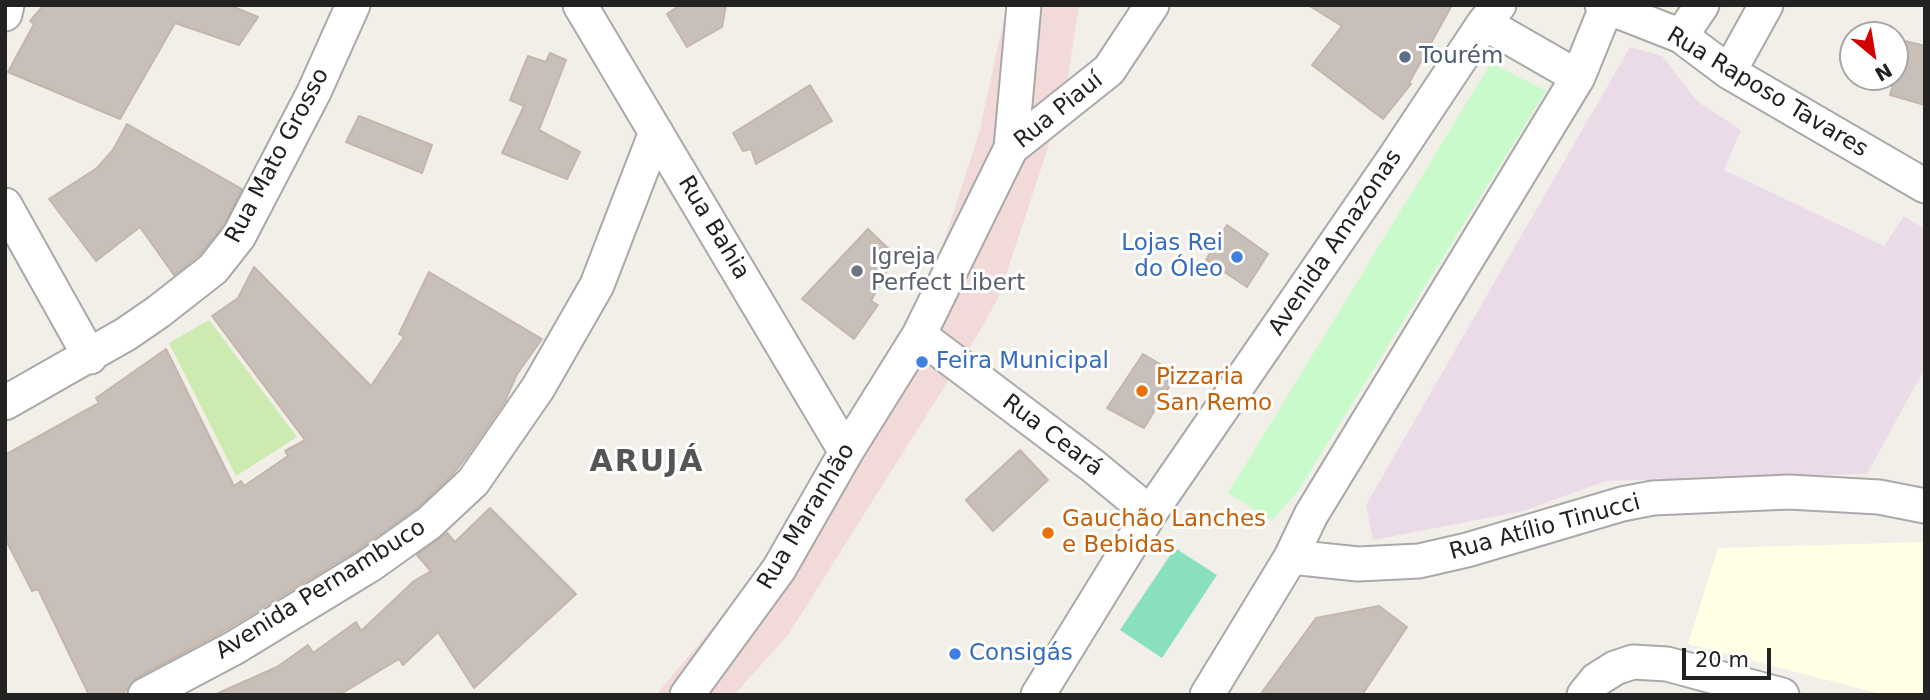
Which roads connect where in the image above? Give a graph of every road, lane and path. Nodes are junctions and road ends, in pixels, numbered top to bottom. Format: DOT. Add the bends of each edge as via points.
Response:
graph roads {
  1 [pos="7,5"];
  2 [pos="353,5"];
  3 [pos="580,5"];
  4 [pos="1024,5"];
  5 [pos="1152,5"];
  6 [pos="1702,5"];
  7 [pos="1766,5"];
  8 [pos="1604,6"];
  9 [pos="5,14"];
  10 [pos="1492,14"];
  11 [pos="1681,36"];
  12 [pos="1729,72"];
  13 [pos="1578,77"];
  14 [pos="656,132"];
  15 [pos="1011,148"];
  16 [pos="1925,186"];
  17 [pos="5,205"];
  18 [pos="919,335"];
  19 [pos="90,357"];
  20 [pos="5,403"];
  21 [pos="846,452"];
  22 [pos="1925,506"];
  23 [pos="1150,513"];
  24 [pos="1291,557"];
  25 [pos="145,695"];
  26 [pos="687,695"];
  27 [pos="1038,695"];
  28 [pos="1207,695"];
  29 [pos="1584,695"];
  30 [pos="1782,695"];
  1 -- 9 [label="street"];
  2 -- 19 [label="street, Rua Mato Grosso" via="314,92 239,236 213,269"];
  3 -- 14 [label="street, Rua Bahia"];
  4 -- 15 [label="street"];
  5 -- 15 [label="street, Rua Piauí" via="1109,70"];
  6 -- 11 [label="street"];
  7 -- 12 [label="street"];
  8 -- 11 [label="street, Rua Raposo Tavares"];
  8 -- 13 [label="street"];
  10 -- 13 [label="street"];
  10 -- 23 [label="street, Avenida Amazonas"];
  11 -- 12 [label="street, Rua Raposo Tavares"];
  12 -- 16 [label="street, Rua Raposo Tavares"];
  13 -- 24 [label="street" via="1311,515"];
  14 -- 21 [label="street, Rua Bahia"];
  14 -- 25 [label="street, Avenida Pernambuco" via="597,285 538,388 473,482 429,523 370,565 234,648"];
  15 -- 18 [label="street, Rua Piauí"];
  17 -- 19 [label="street"];
  18 -- 21 [label="street, Rua Maranhão"];
  18 -- 23 [label="street, Rua Ceará"];
  19 -- 20 [label="street, Rua Mato Grosso"];
  21 -- 26 [label="street, Rua Maranhão" via="779,569"];
  22 -- 24 [label="street, Rua Atílio Tinucci" via="1880,497 1789,492 1653,498 1419,561 1358,564"];
  23 -- 27 [label="street, Avenida Amazonas"];
  24 -- 28 [label="street"];
  29 -- 30 [label="street" via="1596,680 1633,662 1667,664"];
}
